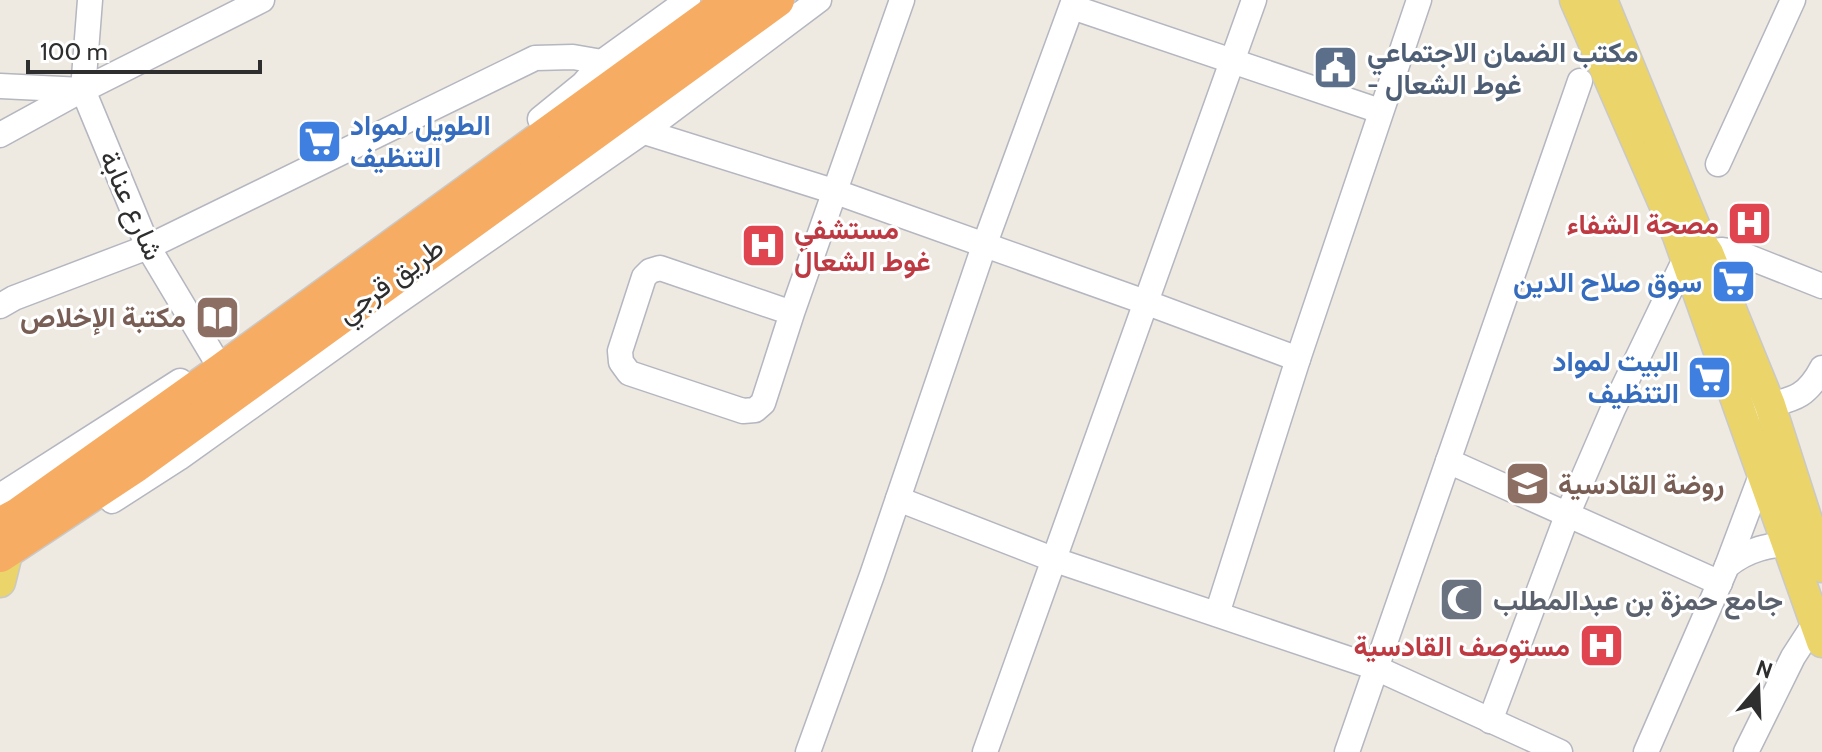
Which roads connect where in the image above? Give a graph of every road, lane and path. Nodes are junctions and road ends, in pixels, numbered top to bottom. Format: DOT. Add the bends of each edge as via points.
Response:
graph roads {
  1 [pos="90,0"];
  2 [pos="262,0"];
  3 [pos="688,0"];
  4 [pos="732,0"];
  5 [pos="777,0"];
  6 [pos="819,0"];
  7 [pos="902,0"];
  8 [pos="1254,0"];
  9 [pos="1419,0"];
  10 [pos="1575,0"];
  11 [pos="1602,0"];
  12 [pos="1793,0"];
  13 [pos="1073,3"];
  14 [pos="1233,60"];
  15 [pos="602,62"];
  16 [pos="1580,81"];
  17 [pos="0,86"];
  18 [pos="83,90"];
  19 [pos="1380,111"];
  20 [pos="628,126"];
  21 [pos="0,135"];
  22 [pos="1718,164"];
  23 [pos="836,192"];
  24 [pos="984,246"];
  25 [pos="148,247"];
  26 [pos="1696,256"];
  27 [pos="1822,286"];
  28 [pos="1145,302"];
  29 [pos="0,306"];
  30 [pos="792,313"];
  31 [pos="1298,359"];
  32 [pos="1822,368"];
  33 [pos="224,374"];
  34 [pos="1770,405"];
  35 [pos="1741,414"];
  36 [pos="1448,461"];
  37 [pos="1762,473"];
  38 [pos="0,496"];
  39 [pos="898,499"];
  40 [pos="112,501"];
  41 [pos="1568,513"];
  42 [pos="1811,546"];
  43 [pos="2,553"];
  44 [pos="1055,560"];
  45 [pos="1724,575"];
  46 [pos="1217,614"];
  47 [pos="1819,632"];
  48 [pos="1376,668"];
  49 [pos="1490,721"];
  50 [pos="808,752"];
  51 [pos="985,752"];
  52 [pos="1347,752"];
  53 [pos="1560,752"];
  54 [pos="1646,752"];
  55 [pos="1746,752"];
  1 -- 18 [label="street, شارع عنابة"];
  2 -- 18 [label="street"];
  3 -- 15 [label="street"];
  4 -- 33 [label="highway, طريق قرجي"];
  5 -- 20 [label="highway, طريق قرجي"];
  6 -- 20 [label="street"];
  7 -- 23 [label="street"];
  8 -- 14 [label="street"];
  9 -- 19 [label="street"];
  10 -- 26 [label="main road" via="1666,206"];
  11 -- 26 [label="main road" via="1702,244"];
  12 -- 22 [label="street"];
  13 -- 14 [label="street"];
  13 -- 24 [label="street"];
  14 -- 19 [label="street"];
  14 -- 28 [label="street"];
  15 -- 25 [label="street" via="535,58"];
  15 -- 33 [label="street" via="561,104"];
  16 -- 36 [label="street"];
  17 -- 18 [label="street"];
  18 -- 21 [label="street"];
  18 -- 25 [label="street, شارع عنابة"];
  19 -- 31 [label="street"];
  20 -- 23 [label="street"];
  20 -- 33 [label="highway, طريق قرجي"];
  20 -- 40 [label="street" via="393,305"];
  23 -- 24 [label="street"];
  23 -- 30 [label="street"];
  24 -- 28 [label="street"];
  24 -- 39 [label="street"];
  25 -- 29 [label="street"];
  25 -- 33 [label="street, شارع عنابة"];
  26 -- 27 [label="street" via="1736,252"];
  26 -- 34 [label="main road"];
  26 -- 35 [label="main road"];
  26 -- 41 [label="street" via="1613,409"];
  28 -- 31 [label="street"];
  28 -- 44 [label="street"];
  30 -- 30 [label="street" via="660,268 644,277 621,362 629,373 743,411 755,410 763,403"];
  31 -- 46 [label="street"];
  32 -- 34 [label="street" via="1802,395"];
  33 -- 38 [label="street"];
  33 -- 43 [label="highway, طريق قرجي" via="136,465"];
  34 -- 35 [label="street"];
  34 -- 42 [label="main road"];
  35 -- 37 [label="main road"];
  36 -- 41 [label="street"];
  36 -- 48 [label="street"];
  37 -- 42 [label="main road"];
  37 -- 45 [label="street"];
  39 -- 44 [label="street"];
  39 -- 50 [label="street"];
  41 -- 45 [label="street"];
  41 -- 49 [label="street"];
  42 -- 45 [label="street" via="1754,549"];
  42 -- 47 [label="main road"];
  44 -- 46 [label="street"];
  44 -- 51 [label="street"];
  45 -- 54 [label="street"];
  46 -- 48 [label="street"];
  47 -- 55 [label="street" via="1793,657"];
  48 -- 49 [label="street"];
  48 -- 52 [label="street"];
  49 -- 53 [label="street"];
}
